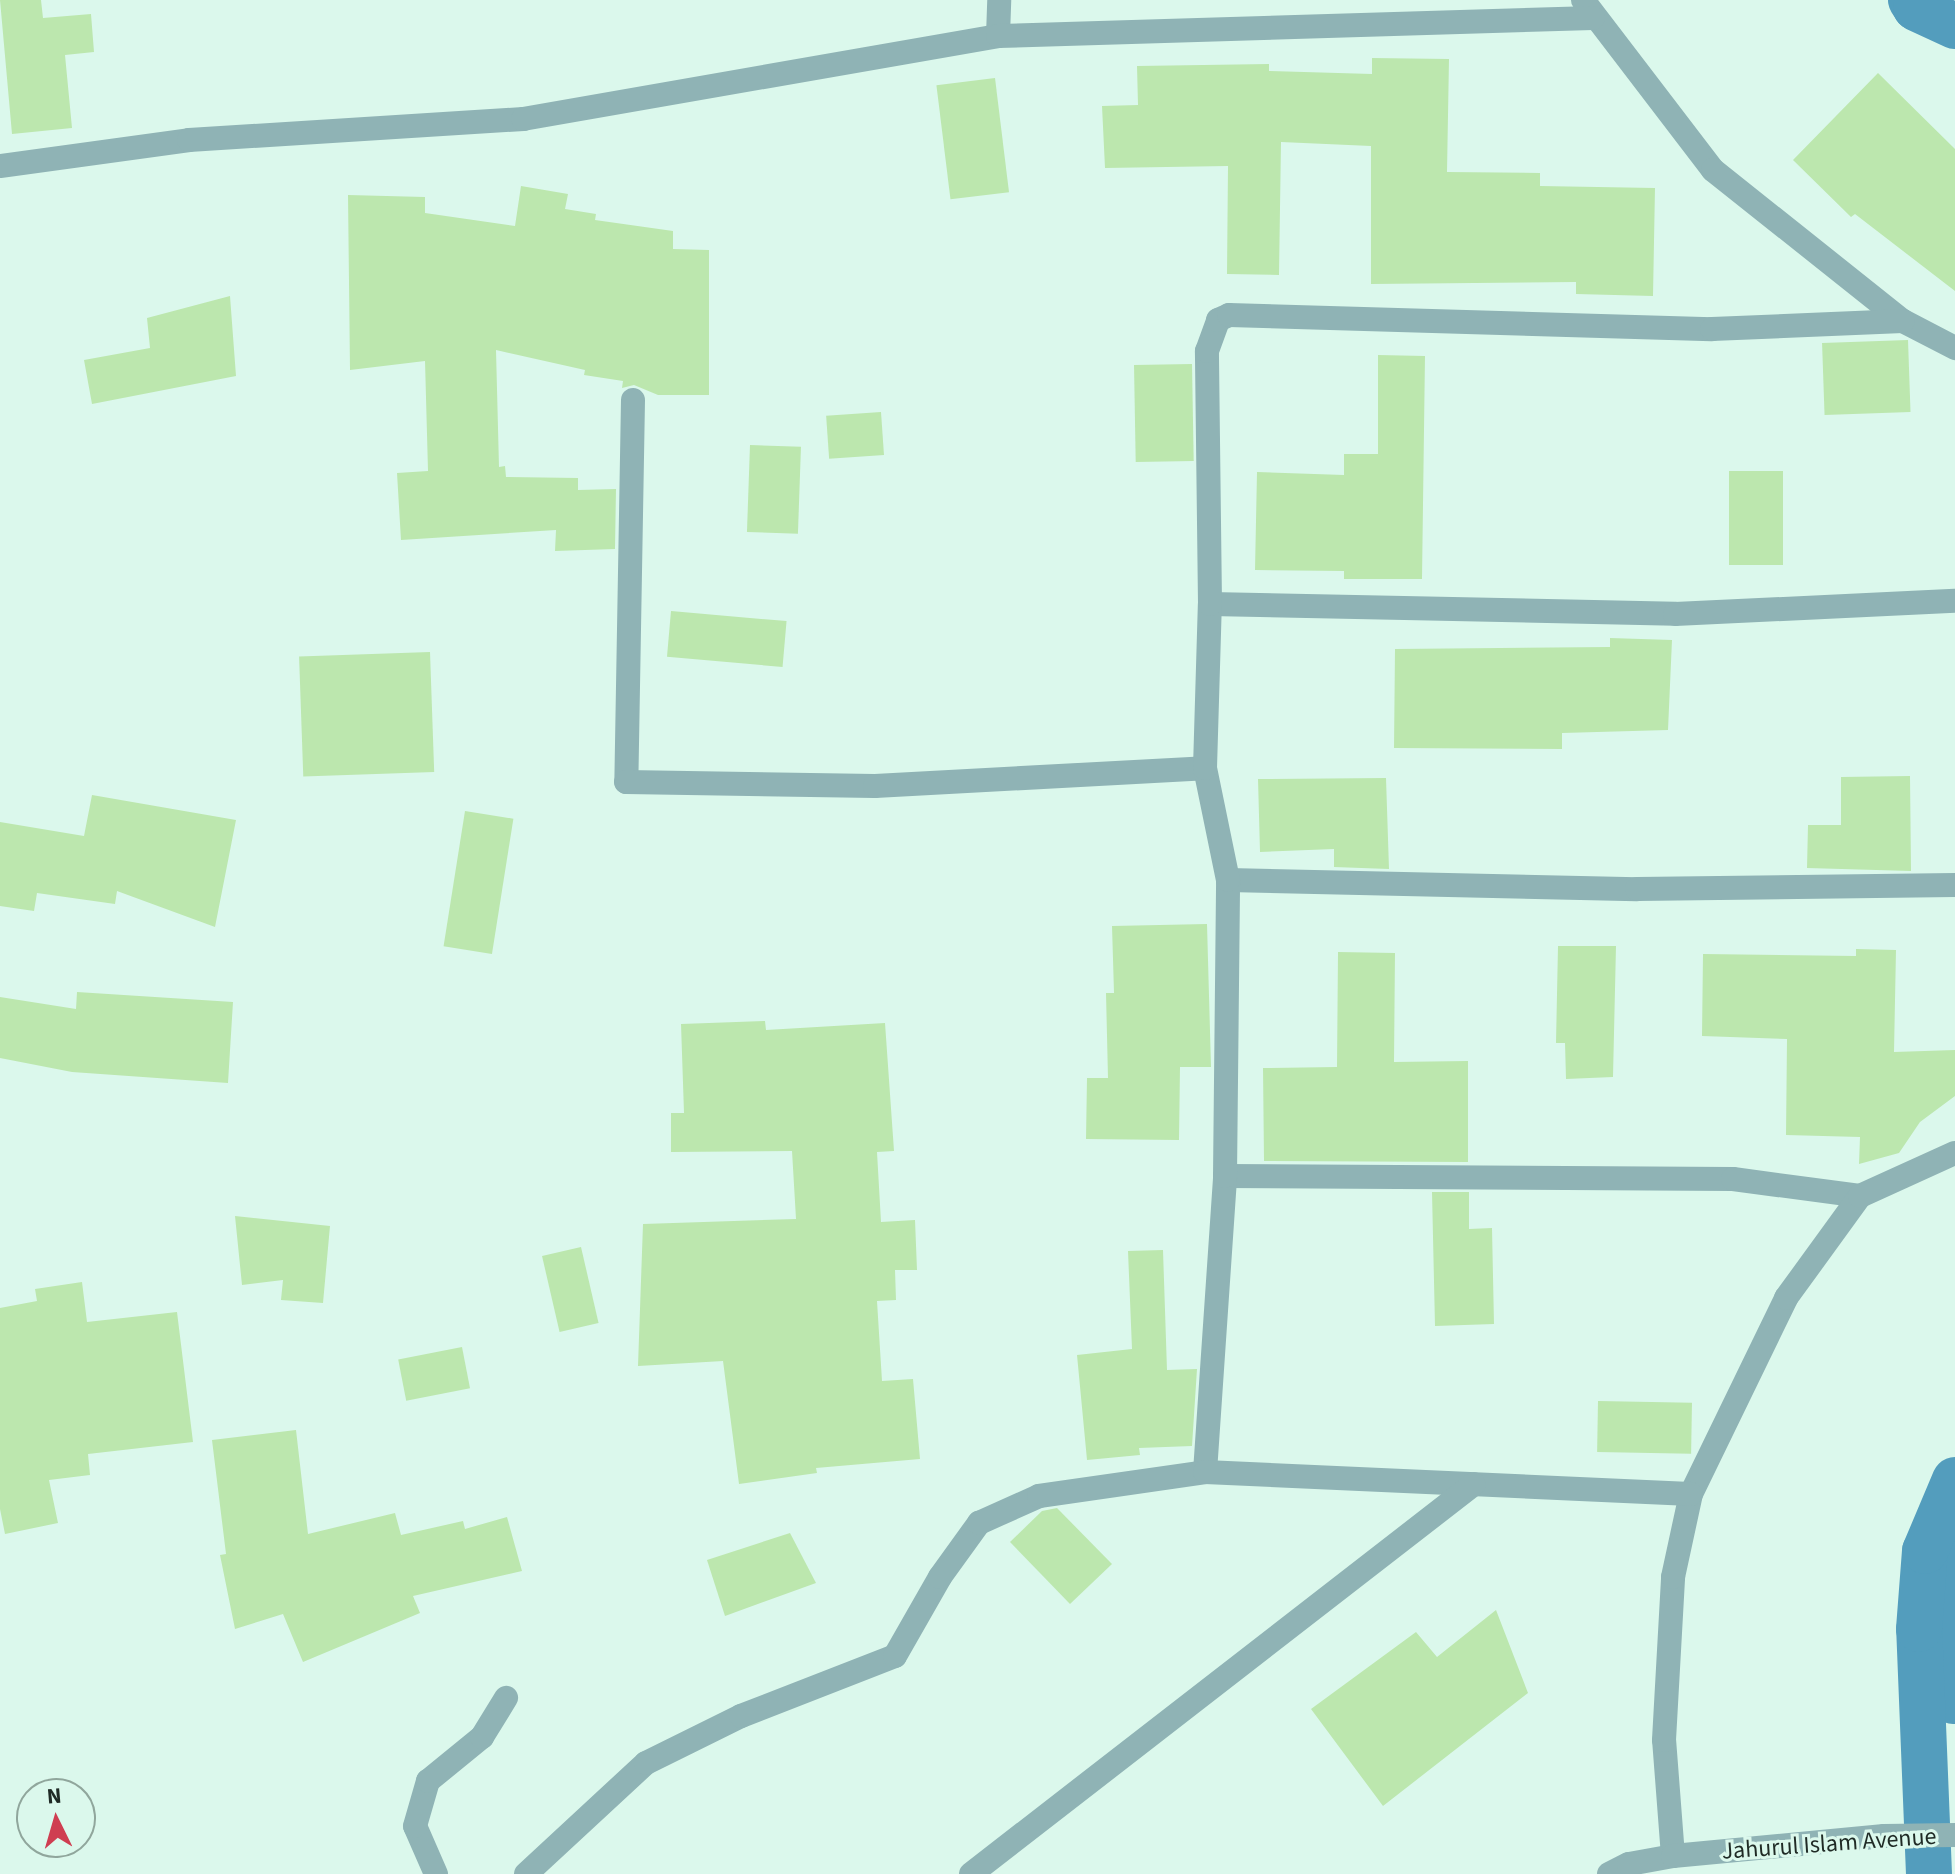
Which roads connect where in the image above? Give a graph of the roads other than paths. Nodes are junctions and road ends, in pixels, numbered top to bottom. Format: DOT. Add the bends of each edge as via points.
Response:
graph roads {
  1 [pos="999,0"];
  2 [pos="1588,9"];
  3 [pos="998,36"];
  4 [pos="0,166"];
  5 [pos="1903,321"];
  6 [pos="1955,348"];
  7 [pos="633,400"];
  8 [pos="1955,601"];
  9 [pos="1210,604"];
  10 [pos="1205,768"];
  11 [pos="1228,880"];
  12 [pos="1955,885"];
  13 [pos="1955,1153"];
  14 [pos="1225,1176"];
  15 [pos="1860,1196"];
  16 [pos="1205,1472"];
  17 [pos="1474,1484"];
  18 [pos="1691,1494"];
  19 [pos="506,1698"];
  20 [pos="1955,1835"];
  21 [pos="1673,1856"];
  22 [pos="436,1874"];
  23 [pos="526,1874"];
  24 [pos="971,1874"];
  25 [pos="1609,1874"];
  1 -- 3 [label="street"];
  2 -- 3 [label="street"];
  2 -- 5 [label="street" via="1713,170"];
  3 -- 4 [label="street" via="523,119 189,140"];
  5 -- 6 [label="street"];
  5 -- 9 [label="street" via="1712,329 1229,315 1218,320 1207,351"];
  7 -- 10 [label="street" via="626,782 875,786"];
  8 -- 9 [label="street" via="1675,614"];
  9 -- 10 [label="street"];
  10 -- 11 [label="street"];
  11 -- 12 [label="street" via="1637,889"];
  11 -- 14 [label="street"];
  13 -- 15 [label="street"];
  14 -- 15 [label="street" via="1733,1179"];
  14 -- 16 [label="street"];
  15 -- 18 [label="street" via="1786,1298"];
  16 -- 17 [label="street"];
  16 -- 23 [label="street" via="1039,1496 979,1523 940,1577 895,1656 741,1716 646,1763"];
  17 -- 18 [label="street"];
  17 -- 24 [label="street"];
  18 -- 21 [label="street" via="1673,1577 1664,1740"];
  19 -- 22 [label="street" via="482,1737 428,1781 415,1826"];
  20 -- 21 [label="street, Jahurul Islam Avenue" via="1884,1836"];
  21 -- 25 [label="street, Jahurul Islam Avenue" via="1629,1864"];
}
